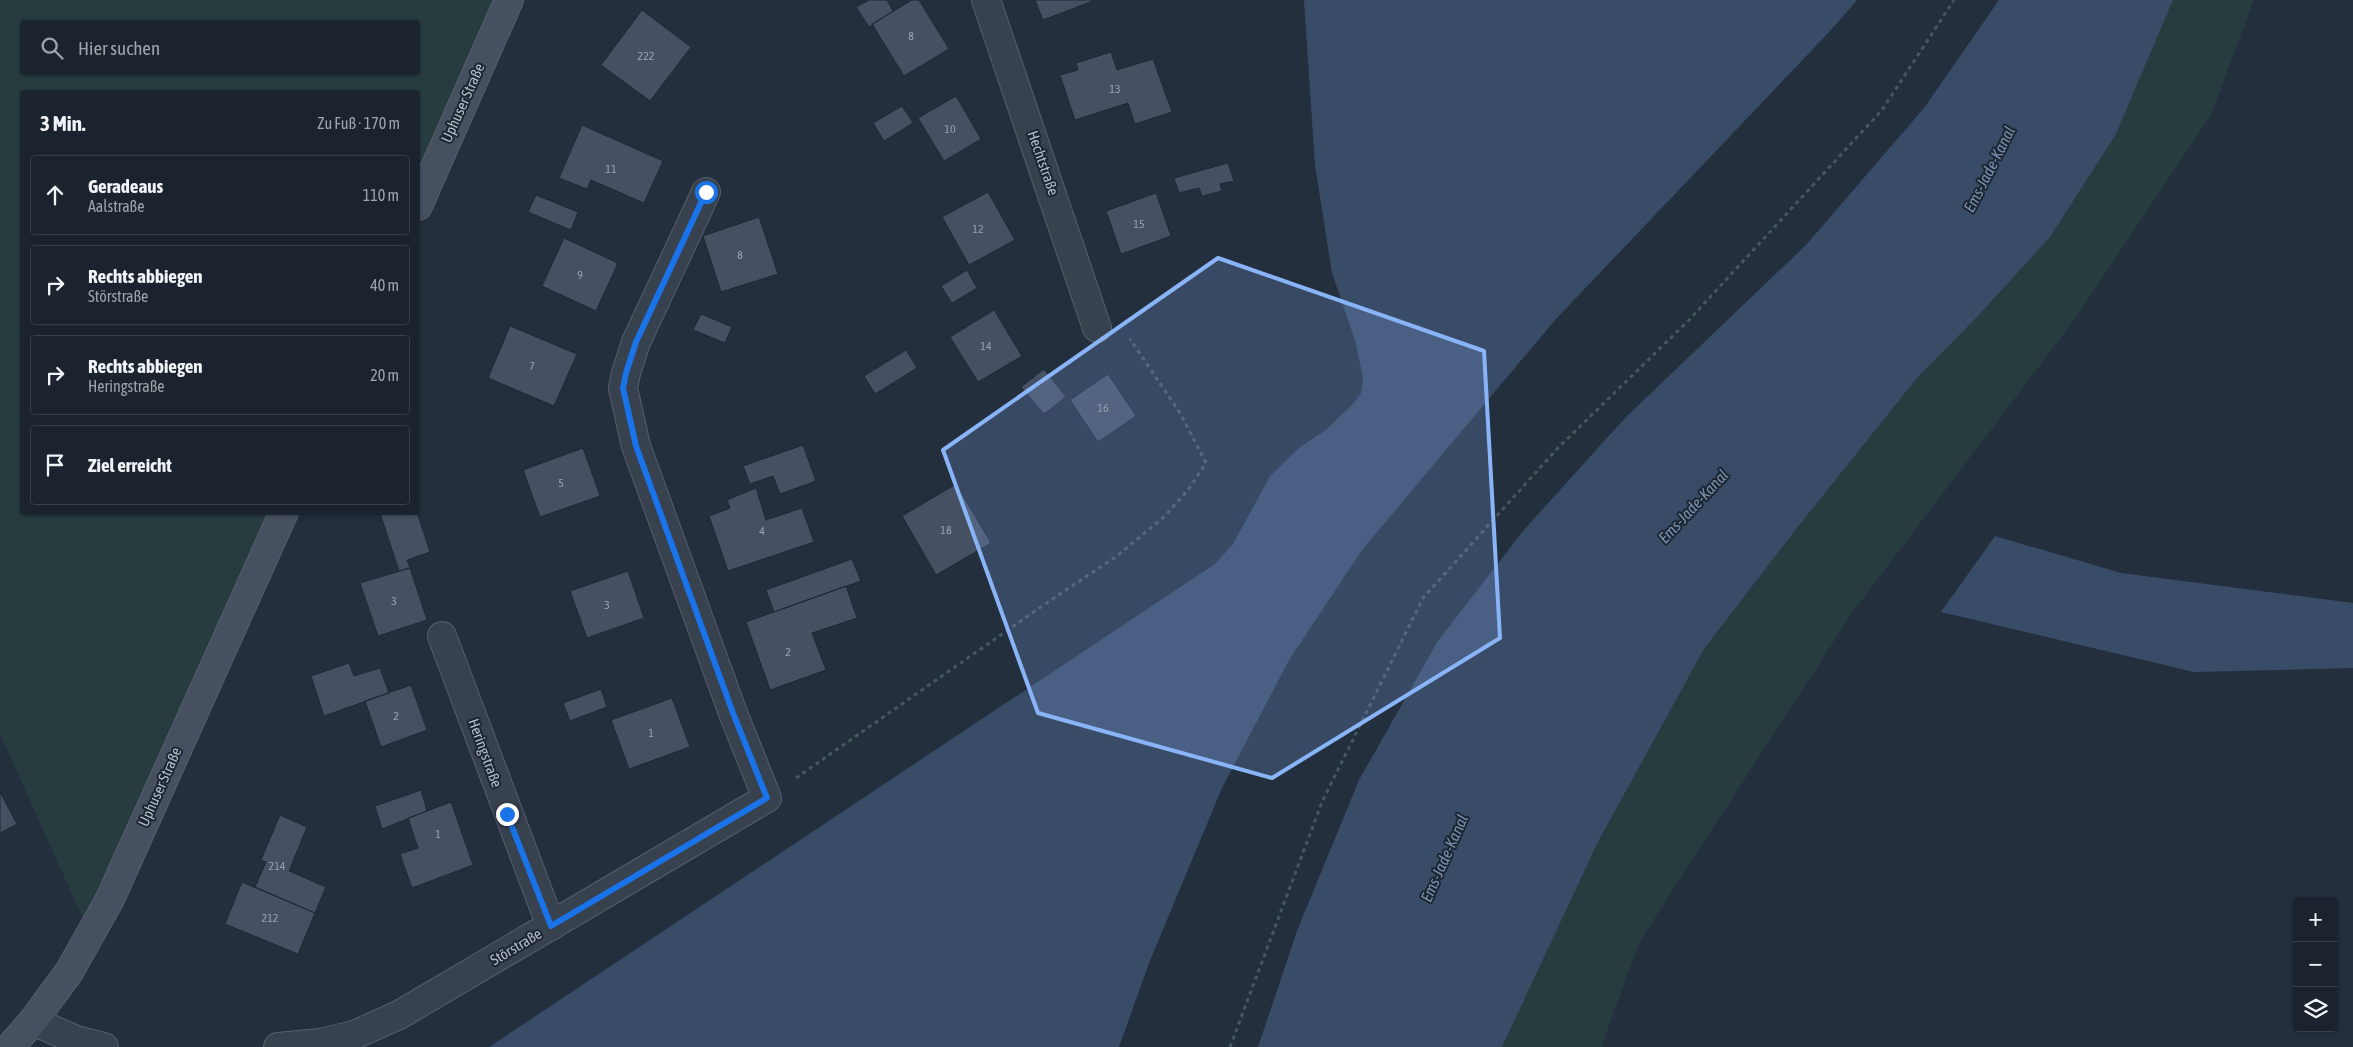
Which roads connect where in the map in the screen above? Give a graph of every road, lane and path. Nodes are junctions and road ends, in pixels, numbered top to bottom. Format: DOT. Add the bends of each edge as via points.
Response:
graph roads {
  1 [pos="509,0"];
  2 [pos="986,0"];
  3 [pos="1954,0"];
  4 [pos="706,192"];
  5 [pos="420,201"];
  6 [pos="1098,328"];
  7 [pos="283,515"];
  8 [pos="442,636"];
  9 [pos="767,798"];
  10 [pos="551,926"];
  11 [pos="33,1021"];
  12 [pos="10,1047"];
  13 [pos="104,1047"];
  14 [pos="278,1047"];
  15 [pos="1230,1047"];
  1 -- 5 [label="street, Uphuser Straße"];
  2 -- 6 [label="street, Hechtstraße"];
  3 -- 15 [label="path" via="1882,110 1688,320 1556,450 1422,598 1322,802"];
  4 -- 9 [label="street" via="636,342 623,388 636,446"];
  6 -- 9 [label="path" via="1124,333 1180,413 1206,463 1188,490 1164,517 1117,556"];
  7 -- 11 [label="street, Uphuser Straße" via="110,898 69,972"];
  8 -- 10 [label="street, Heringstraße"];
  9 -- 10 [label="street, Störstraße"];
  10 -- 14 [label="street, Störstraße" via="399,1015 354,1035 320,1043"];
  11 -- 12 [label="street, Uphuser Straße"];
  11 -- 13 [label="street" via="76,1040"];
}
